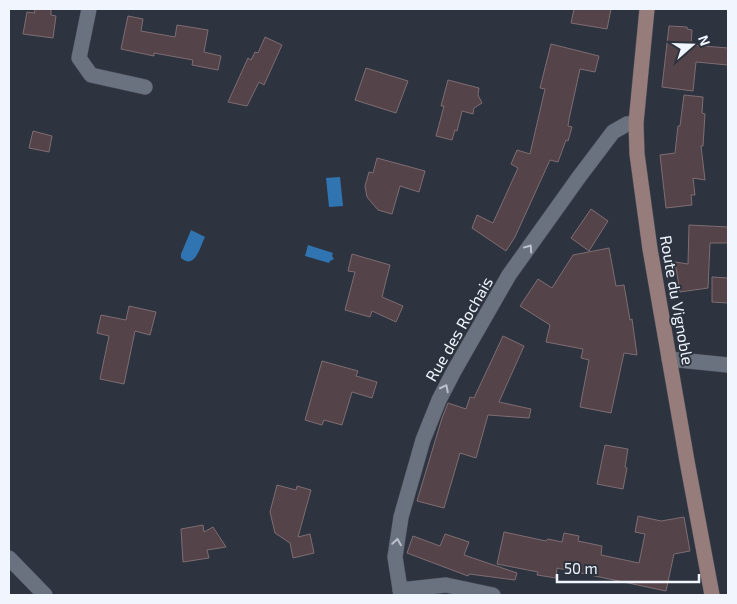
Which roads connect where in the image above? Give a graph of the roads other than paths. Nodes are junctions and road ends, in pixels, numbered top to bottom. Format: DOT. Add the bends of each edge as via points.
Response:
graph roads {
  1 [pos="88,9"];
  2 [pos="647,9"];
  3 [pos="145,87"];
  4 [pos="636,123"];
  5 [pos="669,359"];
  6 [pos="728,364"];
  7 [pos="9,558"];
  8 [pos="400,593"];
  9 [pos="45,595"];
  10 [pos="493,595"];
  11 [pos="712,595"];
  1 -- 3 [label="street" via="80,58 91,75"];
  2 -- 4 [label="street, Route du Vignoble"];
  4 -- 5 [label="street, Route du Vignoble" via="642,194"];
  8 -- 4 [label="street, Rue des Rochais, one-way" via="395,557 401,517 423,440 439,400 526,252 613,132"];
  5 -- 6 [label="street"];
  5 -- 11 [label="street, Route du Vignoble"];
  7 -- 9 [label="street"];
  8 -- 10 [label="street" via="446,585"];
}
